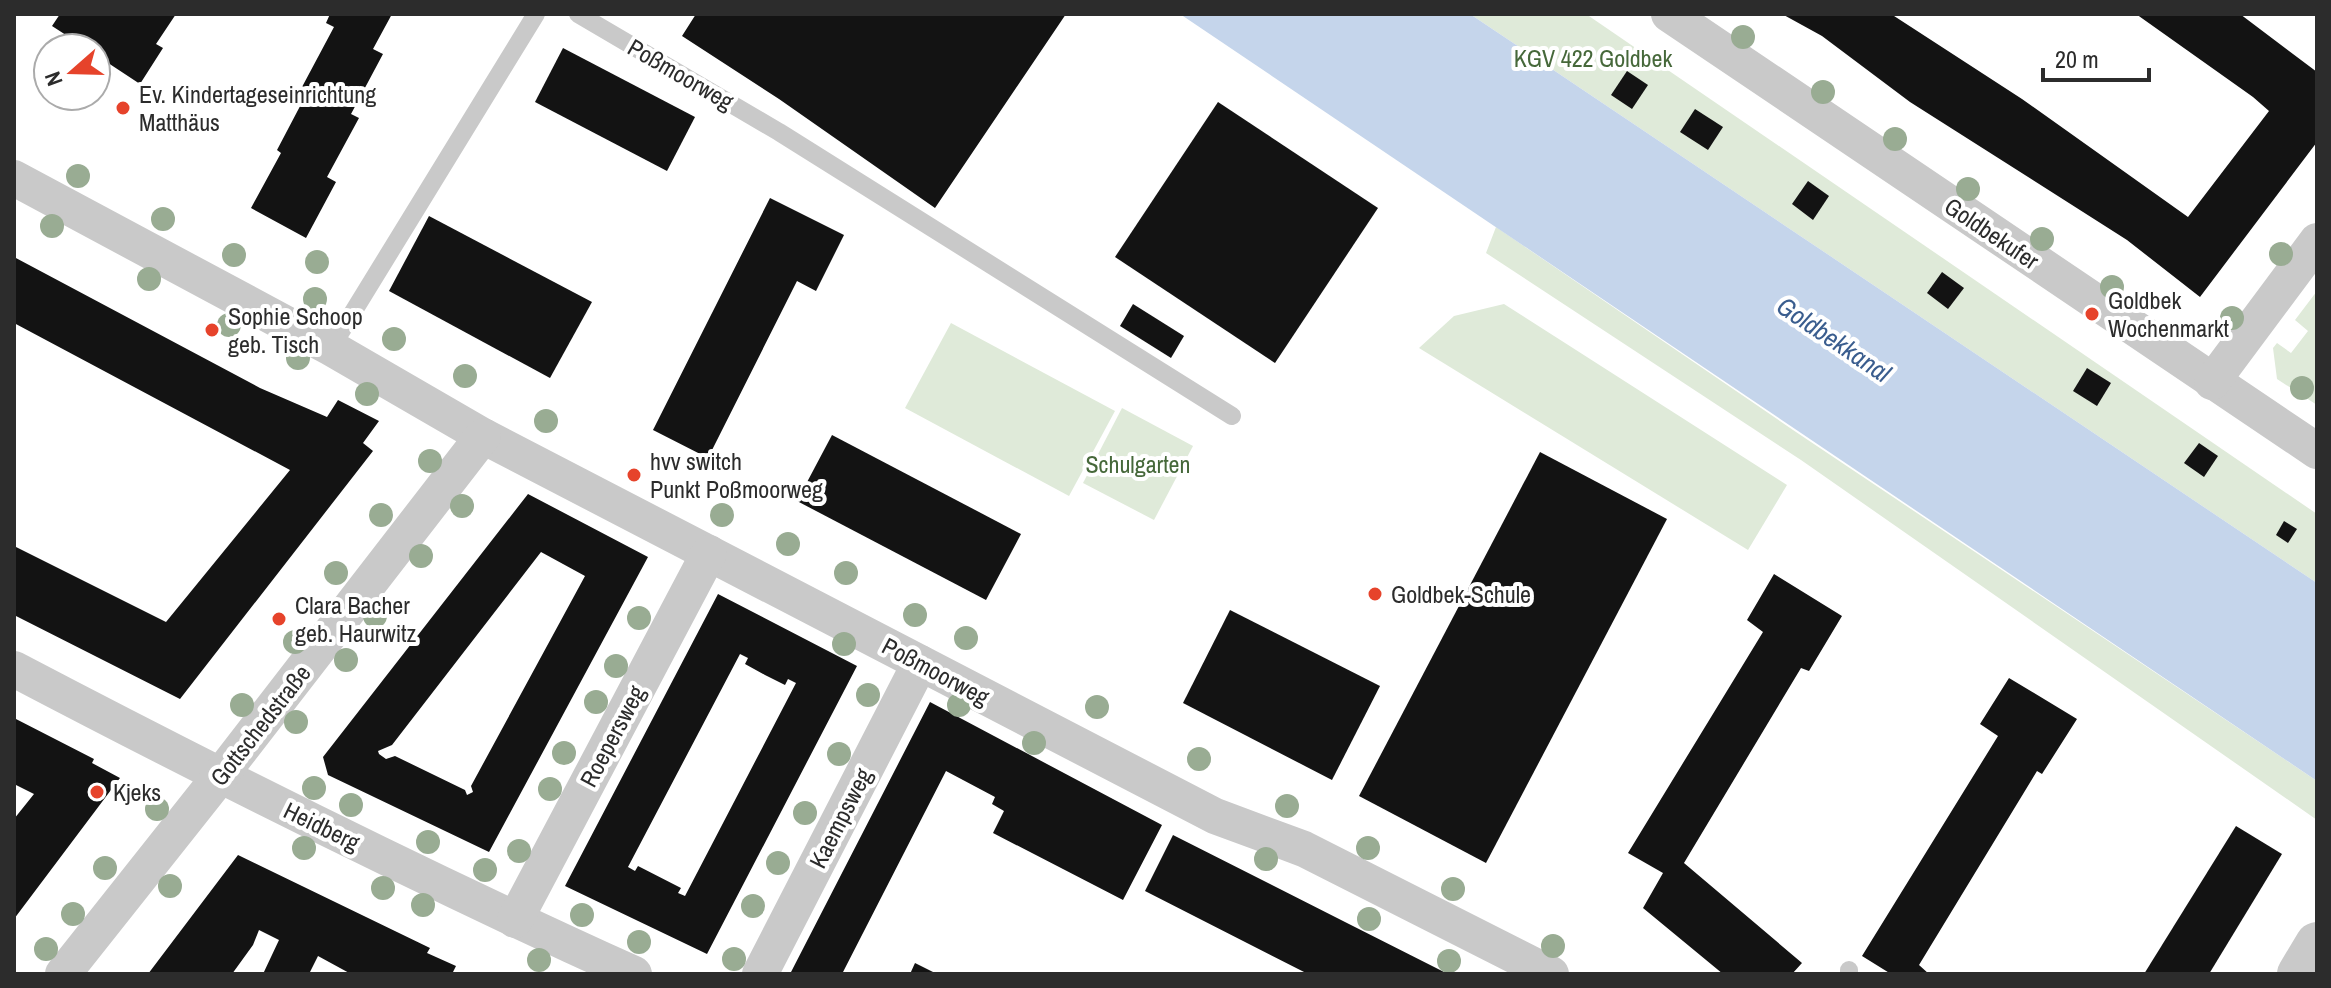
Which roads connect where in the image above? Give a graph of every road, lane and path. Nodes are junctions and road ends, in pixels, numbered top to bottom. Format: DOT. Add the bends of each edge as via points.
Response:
graph roads {
  1 [pos="536,14"];
  2 [pos="578,14"];
  3 [pos="1669,14"];
  4 [pos="14,178"];
  5 [pos="2317,241"];
  6 [pos="331,348"];
  7 [pos="2212,382"];
  8 [pos="1232,416"];
  9 [pos="483,436"];
  10 [pos="2317,451"];
  11 [pos="709,553"];
  12 [pos="920,663"];
  13 [pos="14,669"];
  14 [pos="220,776"];
  15 [pos="515,920"];
  16 [pos="2317,944"];
  17 [pos="63,974"];
  18 [pos="634,974"];
  19 [pos="760,974"];
  20 [pos="1551,974"];
  21 [pos="2299,974"];
  1 -- 6 [label="lane"];
  2 -- 8 [label="lane, Poßmoorweg" via="779,132"];
  3 -- 7 [label="street, Goldbekufer"];
  4 -- 6 [label="street, Poßmoorweg"];
  5 -- 7 [label="street"];
  6 -- 9 [label="street, Poßmoorweg"];
  7 -- 10 [label="street, Goldbekufer"];
  9 -- 11 [label="street, Poßmoorweg"];
  9 -- 14 [label="street, Gottschedstraße"];
  11 -- 12 [label="street, Poßmoorweg"];
  11 -- 15 [label="street, Roepersweg"];
  12 -- 19 [label="street, Kaempsweg"];
  12 -- 20 [label="street, Poßmoorweg" via="1215,816 1304,849"];
  13 -- 14 [label="street, Heidberg"];
  14 -- 15 [label="street, Heidberg"];
  14 -- 17 [label="street, Gottschedstraße"];
  15 -- 18 [label="street, Heidberg"];
  16 -- 21 [label="street"];
}
